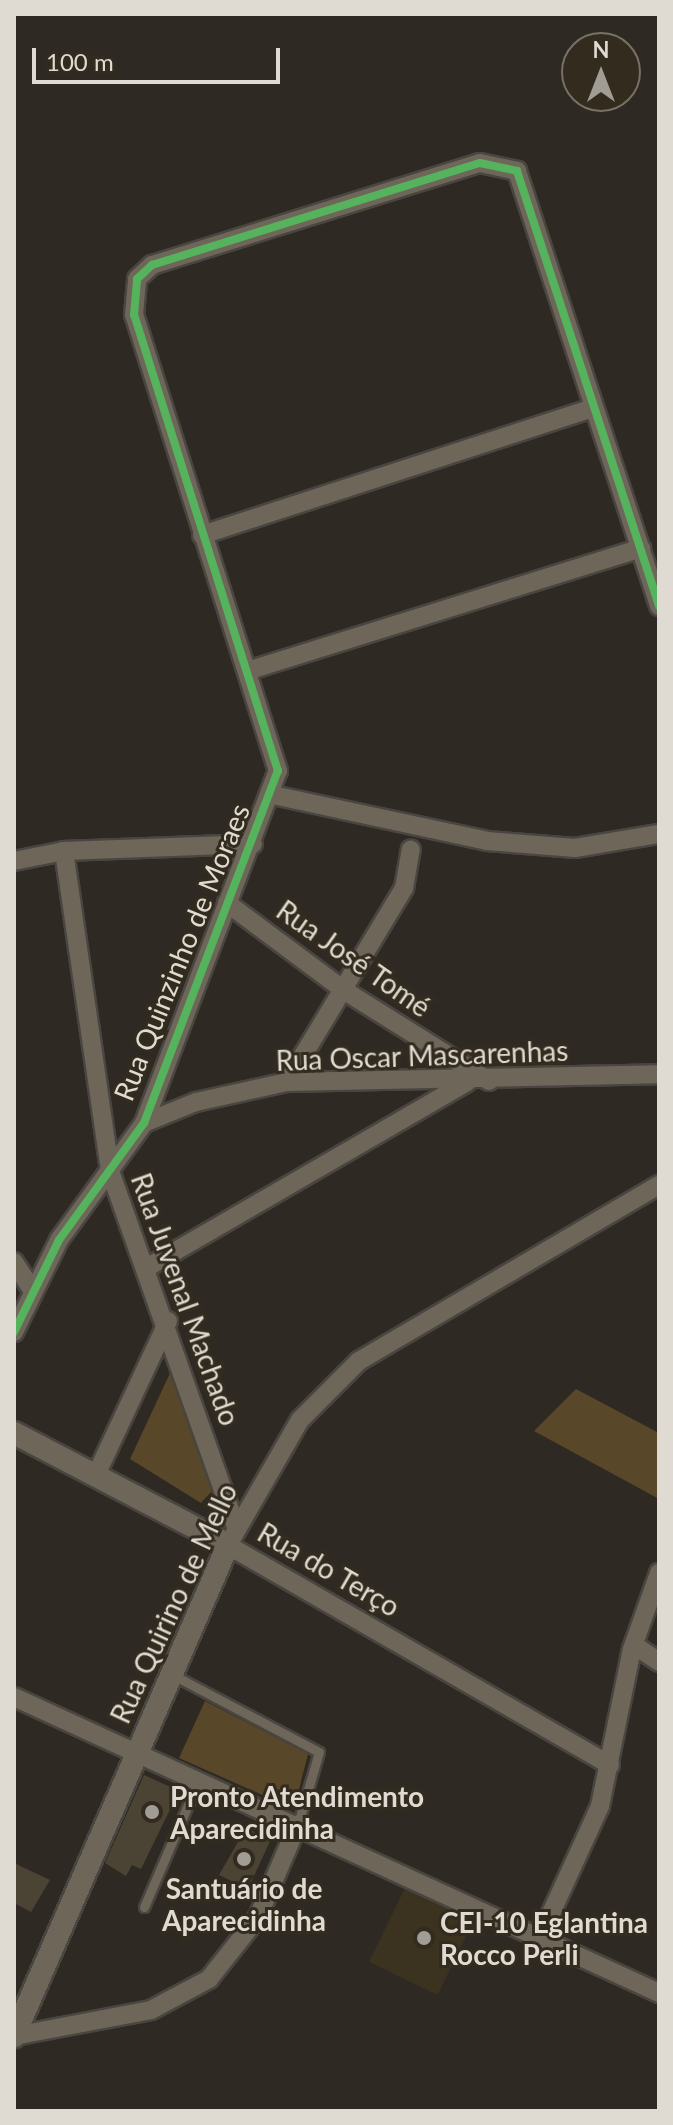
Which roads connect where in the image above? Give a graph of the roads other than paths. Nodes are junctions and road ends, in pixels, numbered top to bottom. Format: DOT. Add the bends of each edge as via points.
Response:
graph roads {
  1 [pos="593,408"];
  2 [pos="202,535"];
  3 [pos="641,548"];
  4 [pos="659,606"];
  5 [pos="247,671"];
  6 [pos="273,795"];
  7 [pos="659,834"];
  8 [pos="253,844"];
  9 [pos="411,850"];
  10 [pos="64,851"];
  11 [pos="14,861"];
  12 [pos="227,903"];
  13 [pos="345,991"];
  14 [pos="659,1074"];
  15 [pos="287,1082"];
  16 [pos="467,1082"];
  17 [pos="490,1082"];
  18 [pos="144,1123"];
  19 [pos="110,1171"];
  20 [pos="659,1185"];
  21 [pos="14,1262"];
  22 [pos="148,1267"];
  23 [pos="31,1288"];
  24 [pos="168,1321"];
  25 [pos="14,1332"];
  26 [pos="14,1433"];
  27 [pos="96,1475"];
  28 [pos="232,1536"];
  29 [pos="659,1573"];
  30 [pos="634,1645"];
  31 [pos="659,1662"];
  32 [pos="170,1673"];
  33 [pos="14,1697"];
  34 [pos="137,1751"];
  35 [pos="610,1765"];
  36 [pos="199,1779"];
  37 [pos="298,1824"];
  38 [pos="144,1907"];
  39 [pos="541,1935"];
  40 [pos="659,1993"];
  41 [pos="14,2036"];
  1 -- 2 [label="street"];
  1 -- 2 [label="street" via="531,200 517,171 501,164 480,163 152,265 132,292 134,315"];
  1 -- 3 [label="street"];
  2 -- 5 [label="street"];
  3 -- 4 [label="street"];
  3 -- 5 [label="street"];
  5 -- 6 [label="street" via="272,746"];
  6 -- 7 [label="street" via="487,841 575,848"];
  6 -- 8 [label="street, Rua Quinzinho de Moraes"];
  8 -- 10 [label="street"];
  8 -- 12 [label="street, Rua Quinzinho de Moraes"];
  9 -- 13 [label="street" via="404,888"];
  10 -- 11 [label="street"];
  10 -- 19 [label="street, Rua Juvenal Machado"];
  12 -- 13 [label="street, Rua José Tomé"];
  12 -- 18 [label="street, Rua Quinzinho de Moraes"];
  13 -- 15 [label="street"];
  13 -- 17 [label="street, Rua José Tomé"];
  14 -- 17 [label="street, Rua Oscar Mascarenhas"];
  15 -- 16 [label="street, Rua Oscar Mascarenhas"];
  15 -- 18 [label="street, Rua Oscar Mascarenhas" via="196,1102"];
  16 -- 17 [label="street, Rua Oscar Mascarenhas"];
  16 -- 22 [label="street"];
  18 -- 19 [label="street, Rua Quinzinho de Moraes"];
  19 -- 22 [label="street, Rua Juvenal Machado"];
  19 -- 23 [label="street, Rua Quinzinho de Moraes"];
  20 -- 28 [label="street, Rua Quirino de Mello" via="359,1361 300,1420"];
  21 -- 23 [label="street"];
  22 -- 24 [label="street, Rua Juvenal Machado"];
  23 -- 25 [label="street, Rua Quinzinho de Moraes"];
  24 -- 27 [label="street"];
  24 -- 28 [label="street, Rua Juvenal Machado"];
  26 -- 27 [label="street, Rua do Terço"];
  27 -- 28 [label="street, Rua do Terço"];
  28 -- 32 [label="street, Rua Quirino de Mello"];
  28 -- 35 [label="street, Rua do Terço"];
  29 -- 30 [label="street"];
  30 -- 31 [label="street"];
  30 -- 35 [label="street"];
  32 -- 34 [label="street, Rua Quirino de Mello"];
  32 -- 37 [label="lane" via="319,1752"];
  33 -- 34 [label="street"];
  34 -- 36 [label="street"];
  34 -- 41 [label="street, Rua Quirino de Mello"];
  35 -- 39 [label="street" via="600,1806"];
  36 -- 37 [label="street"];
  36 -- 38 [label="lane"];
  37 -- 39 [label="street"];
  37 -- 41 [label="street" via="258,1917 209,1979 151,2010"];
  39 -- 40 [label="street"];
}
